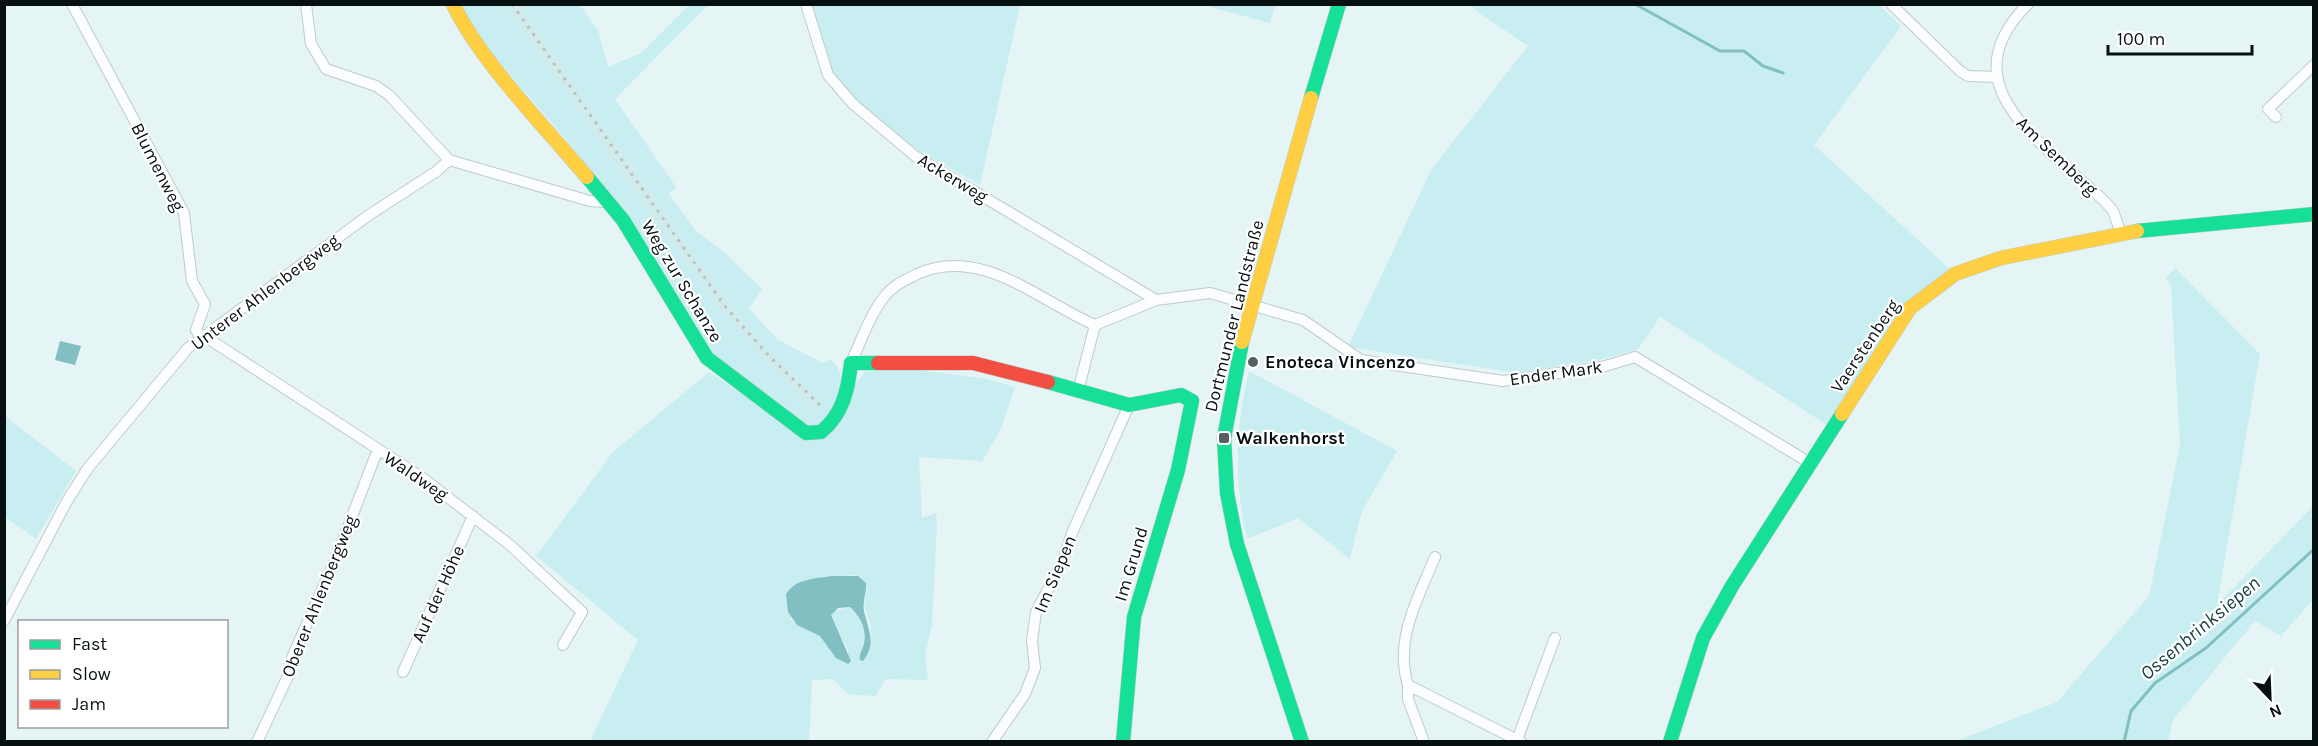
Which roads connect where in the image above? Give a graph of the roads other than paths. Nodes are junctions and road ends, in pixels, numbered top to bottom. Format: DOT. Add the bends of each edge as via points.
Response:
graph roads {
  1 [pos="72,4"];
  2 [pos="306,4"];
  3 [pos="453,4"];
  4 [pos="806,4"];
  5 [pos="1339,4"];
  6 [pos="1891,4"];
  7 [pos="2028,4"];
  8 [pos="2313,65"];
  9 [pos="1997,77"];
  10 [pos="2276,117"];
  11 [pos="449,160"];
  12 [pos="606,202"];
  13 [pos="2313,214"];
  14 [pos="2121,233"];
  15 [pos="1156,300"];
  16 [pos="1252,306"];
  17 [pos="1095,325"];
  18 [pos="204,336"];
  19 [pos="851,363"];
  20 [pos="1078,391"];
  21 [pos="1129,405"];
  22 [pos="378,449"];
  23 [pos="1810,463"];
  24 [pos="473,516"];
  25 [pos="1435,557"];
  26 [pos="4,621"];
  27 [pos="1555,638"];
  28 [pos="563,645"];
  29 [pos="403,672"];
  30 [pos="1408,685"];
  31 [pos="1519,740"];
  32 [pos="257,741"];
  33 [pos="992,741"];
  34 [pos="1123,741"];
  35 [pos="1302,741"];
  36 [pos="1424,741"];
  37 [pos="1670,741"];
  1 -- 18 [label="street, Blumenweg" via="184,213 192,281 205,304 196,330"];
  2 -- 11 [label="street" via="311,44 326,69 376,86"];
  3 -- 12 [label="street, Weg zur Schanze" via="503,77 586,173"];
  4 -- 15 [label="street, Ackerweg" via="828,75 853,104 915,156"];
  5 -- 16 [label="street, Dortmunder Landstraße"];
  6 -- 9 [label="street" via="1960,72"];
  7 -- 9 [label="street, Am Semberg" via="1999,47"];
  8 -- 10 [label="street" via="2268,109"];
  9 -- 14 [label="street, Am Semberg" via="2004,102 2014,117 2108,205"];
  11 -- 12 [label="street" via="583,199"];
  11 -- 18 [label="street, Unterer Ahlenbergweg"];
  12 -- 19 [label="street, Weg zur Schanze" via="630,230 707,358 800,429 816,434 833,421 845,399"];
  13 -- 14 [label="street, Vaerstenberg"];
  14 -- 23 [label="street, Vaerstenberg" via="1973,266 1930,290 1910,308"];
  15 -- 16 [label="street, Ender Mark" via="1210,293"];
  15 -- 17 [label="street, Ender Mark"];
  16 -- 23 [label="street, Ender Mark" via="1303,320 1361,360 1495,380 1602,367 1635,357"];
  16 -- 35 [label="street, Dortmunder Landstraße" via="1224,438 1227,493 1237,544"];
  17 -- 19 [label="street" via="993,271 951,264 895,284 874,314"];
  17 -- 20 [label="street"];
  18 -- 22 [label="street, Waldweg"];
  18 -- 26 [label="street, Unterer Ahlenbergweg" via="158,382 88,468"];
  19 -- 20 [label="street" via="973,363"];
  20 -- 21 [label="street"];
  21 -- 33 [label="street, Im Siepen" via="1063,561 1036,612 1032,641 1035,668 1025,694"];
  21 -- 34 [label="street, Im Grund" via="1181,395 1192,401 1178,470 1134,617"];
  22 -- 24 [label="street, Waldweg"];
  22 -- 32 [label="street, Oberer Ahlenbergweg" via="290,662 288,676"];
  23 -- 37 [label="street, Vaerstenberg" via="1703,638"];
  24 -- 28 [label="street, Waldweg" via="582,612"];
  24 -- 29 [label="street, Auf der Höhe"];
  25 -- 30 [label="street" via="1405,638 1402,655"];
  27 -- 31 [label="street"];
  30 -- 31 [label="street"];
  30 -- 36 [label="street" via="1408,699"];
}
